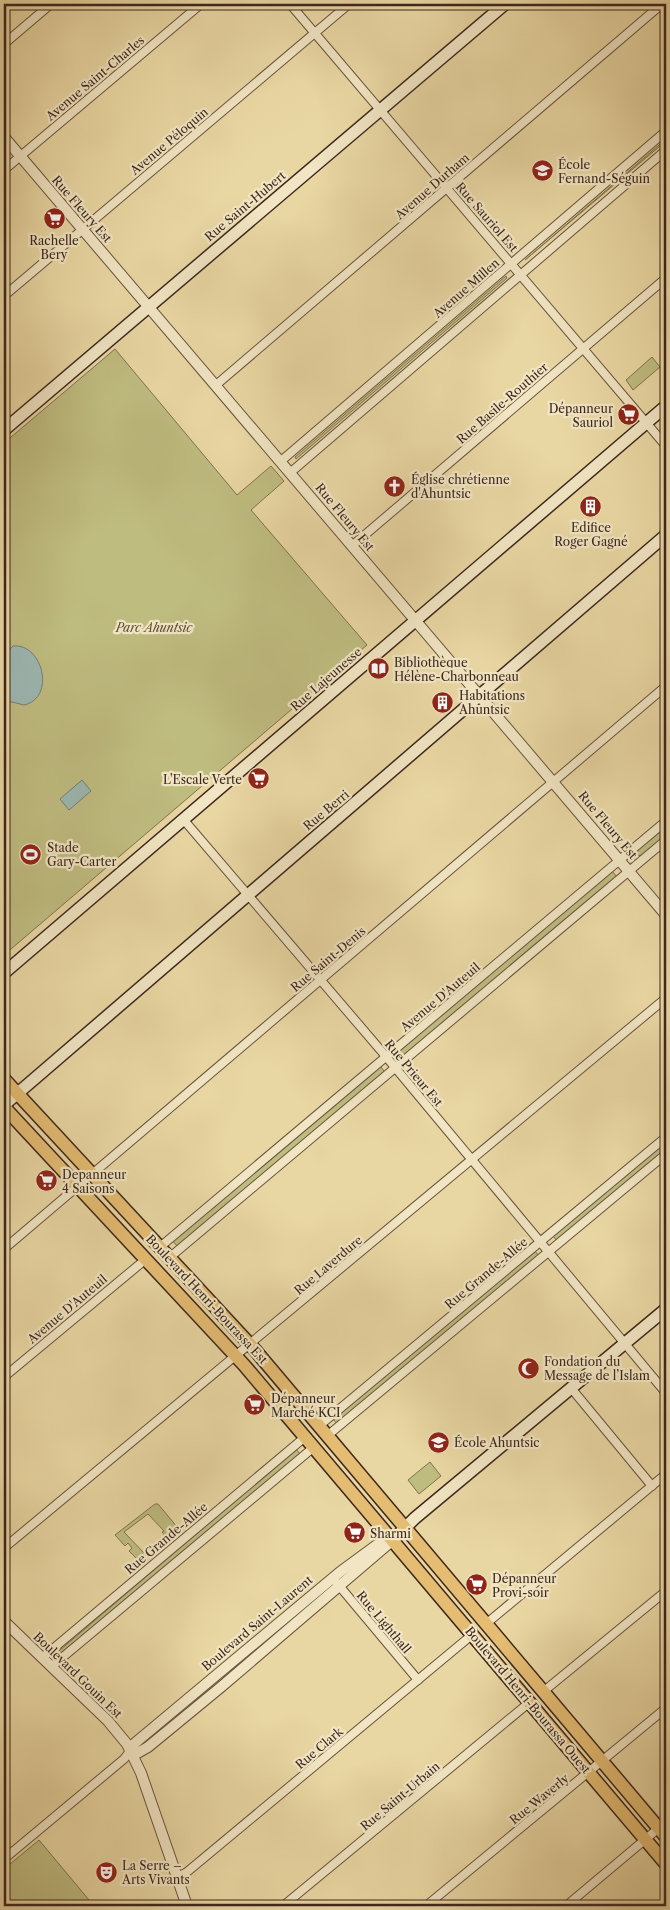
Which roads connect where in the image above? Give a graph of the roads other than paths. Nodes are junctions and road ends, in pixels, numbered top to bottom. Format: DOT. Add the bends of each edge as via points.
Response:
graph roads {
  1 [pos="50,4"];
  2 [pos="201,4"];
  3 [pos="290,4"];
  4 [pos="349,4"];
  5 [pos="505,4"];
  6 [pos="662,4"];
  7 [pos="315,33"];
  8 [pos="4,44"];
  9 [pos="380,110"];
  10 [pos="666,131"];
  11 [pos="4,137"];
  12 [pos="666,150"];
  13 [pos="20,156"];
  14 [pos="4,170"];
  15 [pos="447,188"];
  16 [pos="82,229"];
  17 [pos="512,264"];
  18 [pos="521,275"];
  19 [pos="666,278"];
  20 [pos="4,296"];
  21 [pos="148,306"];
  22 [pos="583,348"];
  23 [pos="216,385"];
  24 [pos="666,406"];
  25 [pos="647,423"];
  26 [pos="4,430"];
  27 [pos="666,446"];
  28 [pos="281,461"];
  29 [pos="290,472"];
  30 [pos="666,535"];
  31 [pos="353,546"];
  32 [pos="416,620"];
  33 [pos="666,686"];
  34 [pos="481,695"];
  35 [pos="555,781"];
  36 [pos="184,819"];
  37 [pos="666,821"];
  38 [pos="666,840"];
  39 [pos="621,860"];
  40 [pos="630,870"];
  41 [pos="248,894"];
  42 [pos="666,914"];
  43 [pos="4,973"];
  44 [pos="321,980"];
  45 [pos="666,998"];
  46 [pos="386,1056"];
  47 [pos="395,1068"];
  48 [pos="4,1079"];
  49 [pos="16,1094"];
  50 [pos="4,1106"];
  51 [pos="666,1137"];
  52 [pos="666,1154"];
  53 [pos="472,1160"];
  54 [pos="92,1174"];
  55 [pos="77,1186"];
  56 [pos="541,1242"];
  57 [pos="160,1247"];
  58 [pos="4,1249"];
  59 [pos="549,1252"];
  60 [pos="169,1258"];
  61 [pos="146,1259"];
  62 [pos="666,1309"];
  63 [pos="625,1343"];
  64 [pos="250,1344"];
  65 [pos="236,1356"];
  66 [pos="4,1377"];
  67 [pos="571,1388"];
  68 [pos="666,1393"];
  69 [pos="319,1426"];
  70 [pos="327,1436"];
  71 [pos="305,1437"];
  72 [pos="314,1447"];
  73 [pos="666,1474"];
  74 [pos="652,1486"];
  75 [pos="408,1524"];
  76 [pos="391,1538"];
  77 [pos="4,1548"];
  78 [pos="333,1578"];
  79 [pos="340,1587"];
  80 [pos="666,1591"];
  81 [pos="4,1621"];
  82 [pos="487,1624"];
  83 [pos="473,1634"];
  84 [pos="42,1658"];
  85 [pos="52,1667"];
  86 [pos="418,1680"];
  87 [pos="544,1691"];
  88 [pos="530,1702"];
  89 [pos="666,1708"];
  90 [pos="131,1754"];
  91 [pos="603,1761"];
  92 [pos="589,1772"];
  93 [pos="664,1829"];
  94 [pos="645,1840"];
  95 [pos="4,1859"];
  96 [pos="666,1864"];
  97 [pos="177,1877"];
  98 [pos="187,1906"];
  99 [pos="283,1906"];
  100 [pos="426,1906"];
  101 [pos="566,1906"];
  1 -- 8 [label="street"];
  2 -- 13 [label="street, Avenue Saint-Charles"];
  3 -- 7 [label="street, Rue Sauriol Est"];
  4 -- 7 [label="street, Avenue Péloquin"];
  5 -- 9 [label="main road, Rue Saint-Hubert"];
  6 -- 15 [label="street, Avenue Durham"];
  7 -- 9 [label="street, Rue Sauriol Est"];
  7 -- 16 [label="street, Avenue Péloquin"];
  9 -- 15 [label="street, Rue Sauriol Est"];
  9 -- 21 [label="main road, Rue Saint-Hubert"];
  10 -- 17 [label="street, Avenue Millen"];
  11 -- 13 [label="street, Rue Fleury Est"];
  12 -- 18 [label="street, Avenue Millen"];
  13 -- 14 [label="street, Avenue Saint-Charles"];
  13 -- 16 [label="street, Rue Fleury Est"];
  15 -- 17 [label="street, Rue Sauriol Est"];
  15 -- 23 [label="street, Avenue Durham"];
  16 -- 20 [label="street, Avenue Péloquin"];
  16 -- 21 [label="street, Rue Fleury Est"];
  17 -- 18 [label="street, Rue Sauriol Est"];
  17 -- 28 [label="street, Avenue Millen"];
  18 -- 22 [label="street, Rue Sauriol Est"];
  18 -- 29 [label="street, Avenue Millen"];
  19 -- 22 [label="street, Rue Basile-Routhier"];
  21 -- 23 [label="street, Rue Fleury Est"];
  21 -- 26 [label="main road, Rue Saint-Hubert"];
  22 -- 25 [label="street, Rue Sauriol Est"];
  22 -- 31 [label="street, Rue Basile-Routhier"];
  23 -- 28 [label="street, Rue Fleury Est"];
  24 -- 25 [label="main road, Rue Lajeunesse"];
  25 -- 27 [label="street, Rue Sauriol Est"];
  25 -- 32 [label="main road, Rue Lajeunesse"];
  28 -- 29 [label="street, Rue Fleury Est"];
  29 -- 31 [label="street, Rue Fleury Est"];
  30 -- 34 [label="main road, Rue Berri"];
  31 -- 32 [label="street, Rue Fleury Est"];
  32 -- 34 [label="street, Rue Fleury Est"];
  32 -- 36 [label="main road, Rue Lajeunesse"];
  33 -- 35 [label="street, Rue Saint-Denis"];
  34 -- 35 [label="street, Rue Fleury Est"];
  34 -- 41 [label="main road, Rue Berri"];
  35 -- 39 [label="street, Rue Fleury Est"];
  35 -- 44 [label="street, Rue Saint-Denis"];
  36 -- 41 [label="street, Rue Prieur Est"];
  36 -- 43 [label="main road, Rue Lajeunesse"];
  37 -- 39 [label="street, Avenue D'Auteuil"];
  38 -- 40 [label="street, Avenue D'Auteuil"];
  39 -- 40 [label="street, Rue Fleury Est"];
  39 -- 46 [label="street, Avenue D'Auteuil"];
  40 -- 42 [label="street, Rue Fleury Est"];
  40 -- 47 [label="street, Avenue D'Auteuil"];
  41 -- 44 [label="street, Rue Prieur Est"];
  41 -- 49 [label="main road, Rue Berri"];
  44 -- 46 [label="street, Rue Prieur Est"];
  44 -- 54 [label="street, Rue Saint-Denis"];
  45 -- 53 [label="street, Rue Laverdure"];
  46 -- 47 [label="street, Rue Prieur Est"];
  46 -- 57 [label="street, Avenue D'Auteuil"];
  47 -- 53 [label="street, Rue Prieur Est"];
  47 -- 60 [label="street, Avenue D'Auteuil"];
  48 -- 49 [label="main road, Boulevard Henri-Bourassa Est"];
  49 -- 50 [label="main road, Rue Berri"];
  49 -- 54 [label="main road, Boulevard Henri-Bourassa Est"];
  50 -- 55 [label="main road, Boulevard Henri-Bourassa Est"];
  51 -- 56 [label="street, Rue Grande-Allée"];
  52 -- 59 [label="street, Rue Grande-Allée"];
  53 -- 56 [label="street, Rue Prieur Est"];
  53 -- 64 [label="street, Rue Laverdure"];
  54 -- 55 [label="street, Rue Saint-Denis"];
  54 -- 57 [label="main road, Boulevard Henri-Bourassa Est"];
  55 -- 58 [label="street, Rue Saint-Denis"];
  55 -- 61 [label="main road, Boulevard Henri-Bourassa Est"];
  56 -- 59 [label="street, Rue Prieur Est"];
  56 -- 69 [label="street, Rue Grande-Allée"];
  57 -- 60 [label="main road, Boulevard Henri-Bourassa Est"];
  59 -- 63 [label="street, Rue Prieur Est"];
  59 -- 70 [label="street, Rue Grande-Allée"];
  60 -- 64 [label="main road, Boulevard Henri-Bourassa Est"];
  61 -- 65 [label="main road, Boulevard Henri-Bourassa Est"];
  61 -- 66 [label="street, Avenue D'Auteuil"];
  62 -- 63 [label="main road, Boulevard Saint-Laurent"];
  63 -- 67 [label="main road, Boulevard Saint-Laurent"];
  63 -- 68 [label="street, Rue Prieur Est"];
  64 -- 65 [label="street, Rue Laverdure"];
  64 -- 69 [label="main road, Boulevard Henri-Bourassa Est"];
  65 -- 71 [label="main road, Boulevard Henri-Bourassa Est"];
  65 -- 77 [label="street, Rue Laverdure"];
  67 -- 74 [label="street"];
  67 -- 75 [label="main road, Boulevard Saint-Laurent"];
  69 -- 70 [label="main road, Boulevard Henri-Bourassa Est"];
  70 -- 75 [label="main road, Boulevard Henri-Bourassa Est"];
  71 -- 72 [label="main road, Boulevard Henri-Bourassa Est"];
  71 -- 84 [label="street, Rue Grande-Allée"];
  72 -- 76 [label="main road, Boulevard Henri-Bourassa Est"];
  72 -- 85 [label="street, Rue Grande-Allée"];
  73 -- 74 [label="street"];
  74 -- 82 [label="street"];
  75 -- 76 [label="main road, Boulevard Saint-Laurent"];
  75 -- 82 [label="main road, Boulevard Henri-Bourassa Ouest"];
  76 -- 78 [label="street, Boulevard Saint-Laurent"];
  76 -- 79 [label="street, Boulevard Saint-Laurent"];
  76 -- 83 [label="main road, Boulevard Henri-Bourassa Ouest"];
  78 -- 79 [label="street, Rue Lighthall"];
  78 -- 90 [label="street, Boulevard Saint-Laurent" via="136,1743"];
  79 -- 86 [label="street, Rue Lighthall"];
  79 -- 90 [label="street, Boulevard Saint-Laurent" via="141,1752"];
  80 -- 87 [label="street"];
  81 -- 84 [label="street, Boulevard Gouin Est"];
  82 -- 87 [label="main road, Boulevard Henri-Bourassa Ouest"];
  83 -- 86 [label="street, Rue Clark"];
  83 -- 88 [label="main road, Boulevard Henri-Bourassa Ouest"];
  84 -- 85 [label="street, Boulevard Gouin Est"];
  85 -- 90 [label="street, Boulevard Gouin Est" via="112,1724"];
  86 -- 97 [label="street, Rue Clark"];
  87 -- 91 [label="main road, Boulevard Henri-Bourassa Ouest"];
  88 -- 92 [label="main road, Boulevard Henri-Bourassa Ouest"];
  88 -- 99 [label="street, Rue Saint-Urbain"];
  89 -- 91 [label="street, Rue Waverly"];
  90 -- 95 [label="street, Boulevard Saint-Laurent"];
  90 -- 97 [label="street, Boulevard Gouin Est"];
  91 -- 92 [label="street, Rue Waverly"];
  91 -- 93 [label="main road, Boulevard Henri-Bourassa Ouest"];
  92 -- 94 [label="main road, Boulevard Henri-Bourassa Ouest"];
  92 -- 100 [label="street, Rue Waverly"];
  93 -- 94 [label="street"];
  94 -- 96 [label="main road, Boulevard Henri-Bourassa Ouest"];
  94 -- 101 [label="street"];
  97 -- 98 [label="street, Boulevard Gouin Est"];
}
